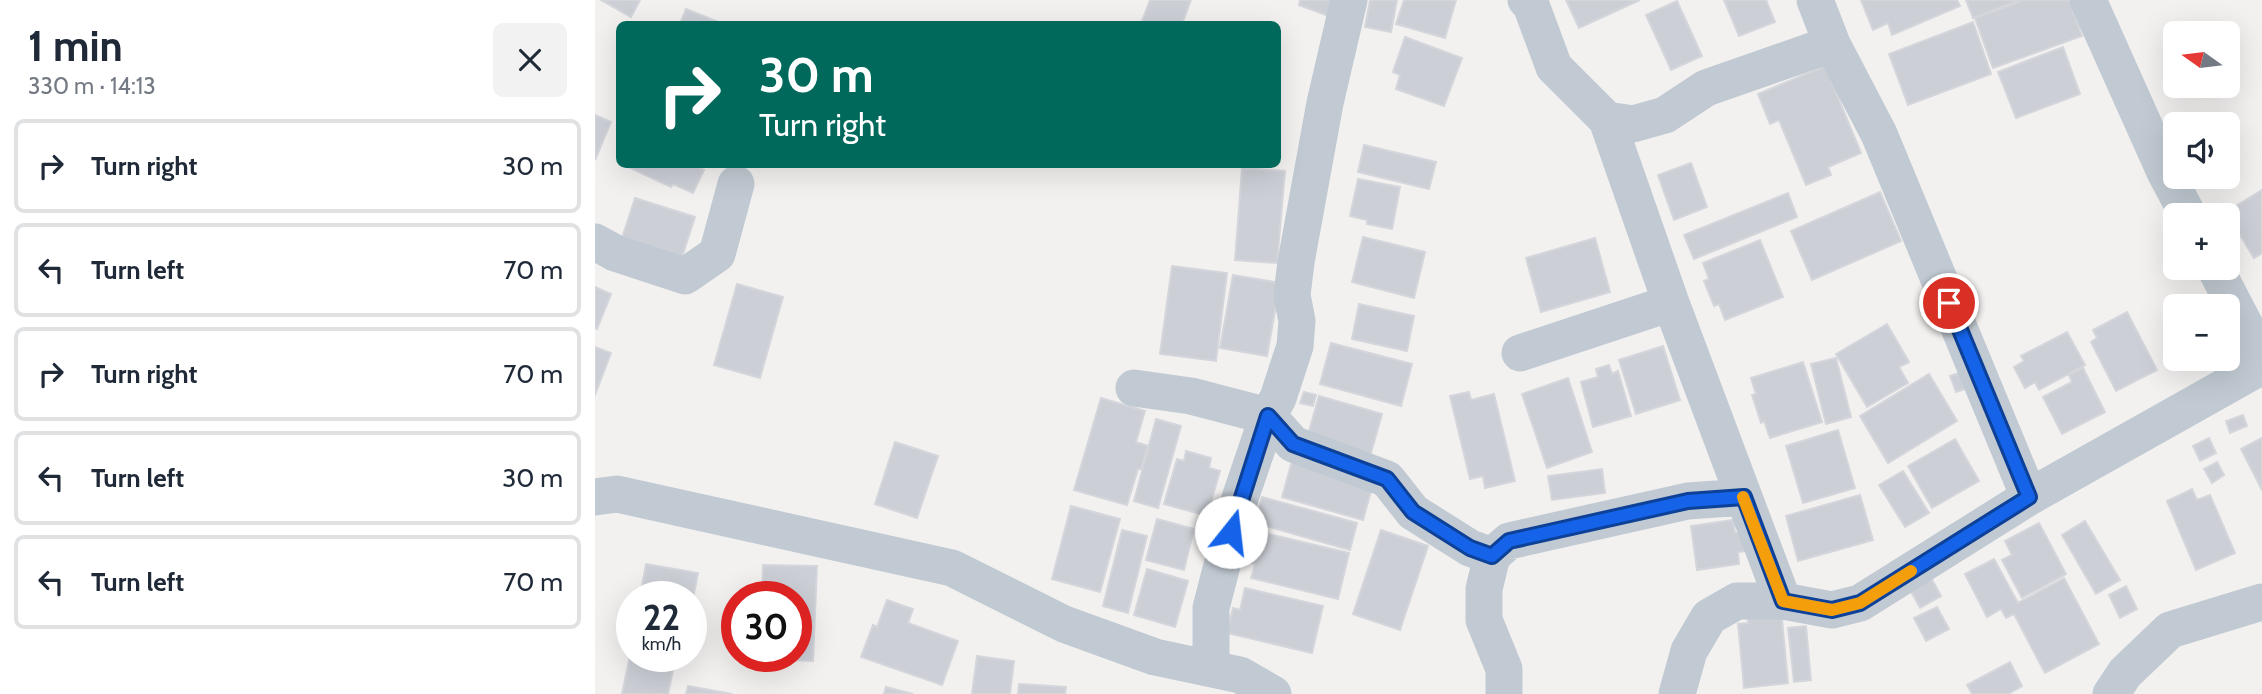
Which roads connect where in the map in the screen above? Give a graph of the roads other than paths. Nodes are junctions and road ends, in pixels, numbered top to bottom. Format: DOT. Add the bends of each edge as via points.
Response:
graph roads {
  1 [pos="1349,0"];
  2 [pos="1526,0"];
  3 [pos="1815,0"];
  4 [pos="2088,0"];
  5 [pos="1832,44"];
  6 [pos="1607,120"];
  7 [pos="736,184"];
  8 [pos="2181,203"];
  9 [pos="595,242"];
  10 [pos="2221,280"];
  11 [pos="1671,303"];
  12 [pos="1520,353"];
  13 [pos="2262,358"];
  14 [pos="2262,366"];
  15 [pos="1134,388"];
  16 [pos="1268,416"];
  17 [pos="595,497"];
  18 [pos="1744,497"];
  19 [pos="2029,497"];
  20 [pos="1492,556"];
  21 [pos="1783,601"];
  22 [pos="2262,602"];
  23 [pos="1211,669"];
  24 [pos="1273,694"];
  25 [pos="1504,694"];
  26 [pos="1677,694"];
  27 [pos="2111,694"];
  1 -- 16 [label="street" via="1296,262 1292,295 1295,345"];
  2 -- 6 [label="street" via="1554,67"];
  3 -- 5 [label="street"];
  4 -- 8 [label="street"];
  5 -- 6 [label="street" via="1706,88 1665,115 1633,124"];
  5 -- 19 [label="street" via="1879,134"];
  6 -- 11 [label="street"];
  7 -- 9 [label="street" via="717,254 685,276"];
  10 -- 13 [label="street"];
  11 -- 12 [label="street"];
  11 -- 18 [label="street"];
  14 -- 19 [label="street"];
  15 -- 16 [label="street" via="1191,396"];
  16 -- 20 [label="street" via="1293,444 1387,479 1413,512 1470,548"];
  16 -- 23 [label="street" via="1237,507 1211,608"];
  17 -- 23 [label="street" via="617,494 952,568 1064,624 1155,657"];
  18 -- 20 [label="street" via="1688,501 1509,541"];
  18 -- 21 [label="street"];
  19 -- 21 [label="street" via="1860,603 1832,610"];
  20 -- 25 [label="street" via="1484,589 1484,620 1504,669"];
  21 -- 26 [label="street" via="1737,601 1709,617 1689,652"];
  22 -- 27 [label="street" via="2170,630 2125,673"];
  23 -- 24 [label="street" via="1240,675"];
}
